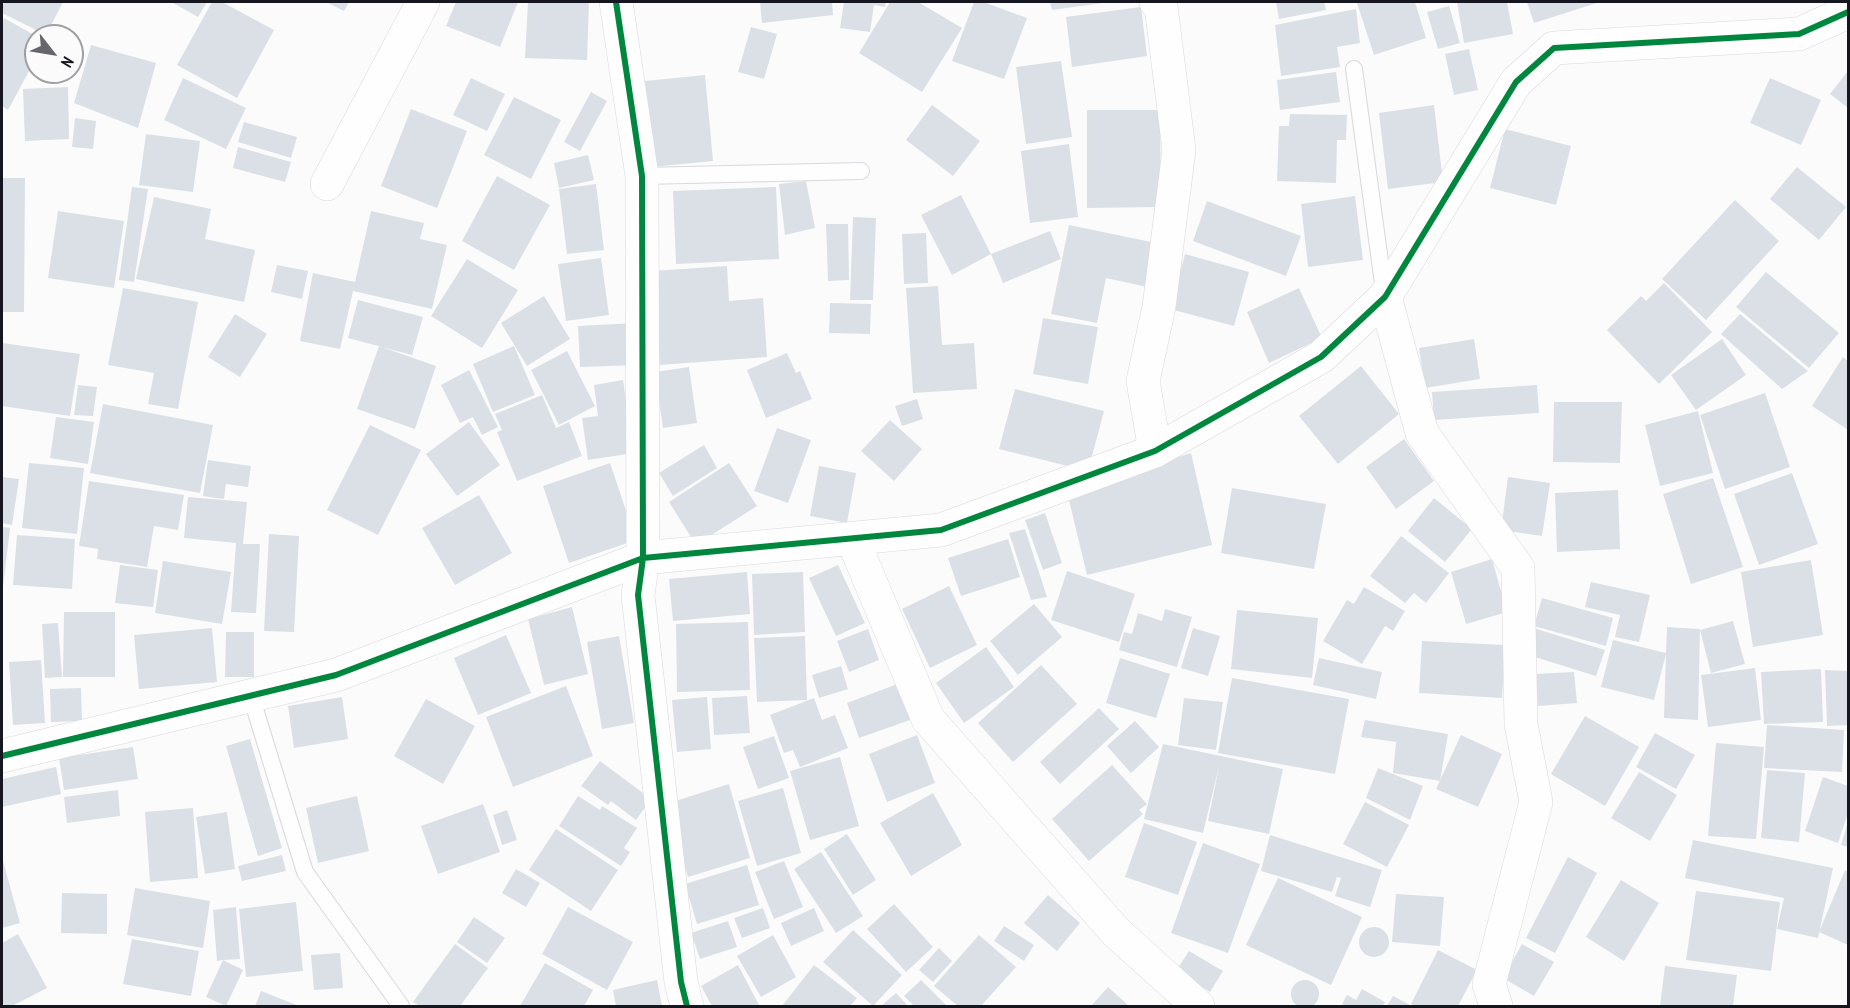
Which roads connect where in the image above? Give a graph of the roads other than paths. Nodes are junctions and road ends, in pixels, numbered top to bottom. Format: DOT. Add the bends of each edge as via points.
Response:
graph roads {
  1 [pos="423,2"];
  2 [pos="616,2"];
  3 [pos="1156,2"];
  4 [pos="1848,12"];
  5 [pos="1354,69"];
  6 [pos="861,171"];
  7 [pos="642,176"];
  8 [pos="327,184"];
  9 [pos="1385,297"];
  10 [pos="1155,451"];
  11 [pos="852,538"];
  12 [pos="643,558"];
  13 [pos="251,696"];
  14 [pos="2,756"];
  15 [pos="401,1006"];
  16 [pos="687,1006"];
  17 [pos="1198,1006"];
  18 [pos="1496,1006"];
  1 -- 8 [label="street"];
  2 -- 7 [label="street"];
  3 -- 10 [label="street" via="1161,6 1179,150 1159,307 1143,381"];
  4 -- 9 [label="street" via="1798,34 1554,48 1516,82"];
  5 -- 9 [label="lane"];
  6 -- 7 [label="lane"];
  7 -- 12 [label="street"];
  9 -- 10 [label="street" via="1321,357"];
  9 -- 18 [label="street" via="1422,433 1518,568 1521,724 1536,802 1489,984"];
  10 -- 11 [label="street" via="941,530"];
  11 -- 12 [label="street"];
  11 -- 17 [label="street" via="928,718 1116,932"];
  12 -- 13 [label="street" via="336,675"];
  12 -- 16 [label="street" via="638,595 681,982"];
  13 -- 14 [label="street"];
  13 -- 15 [label="lane" via="305,872"];
}
